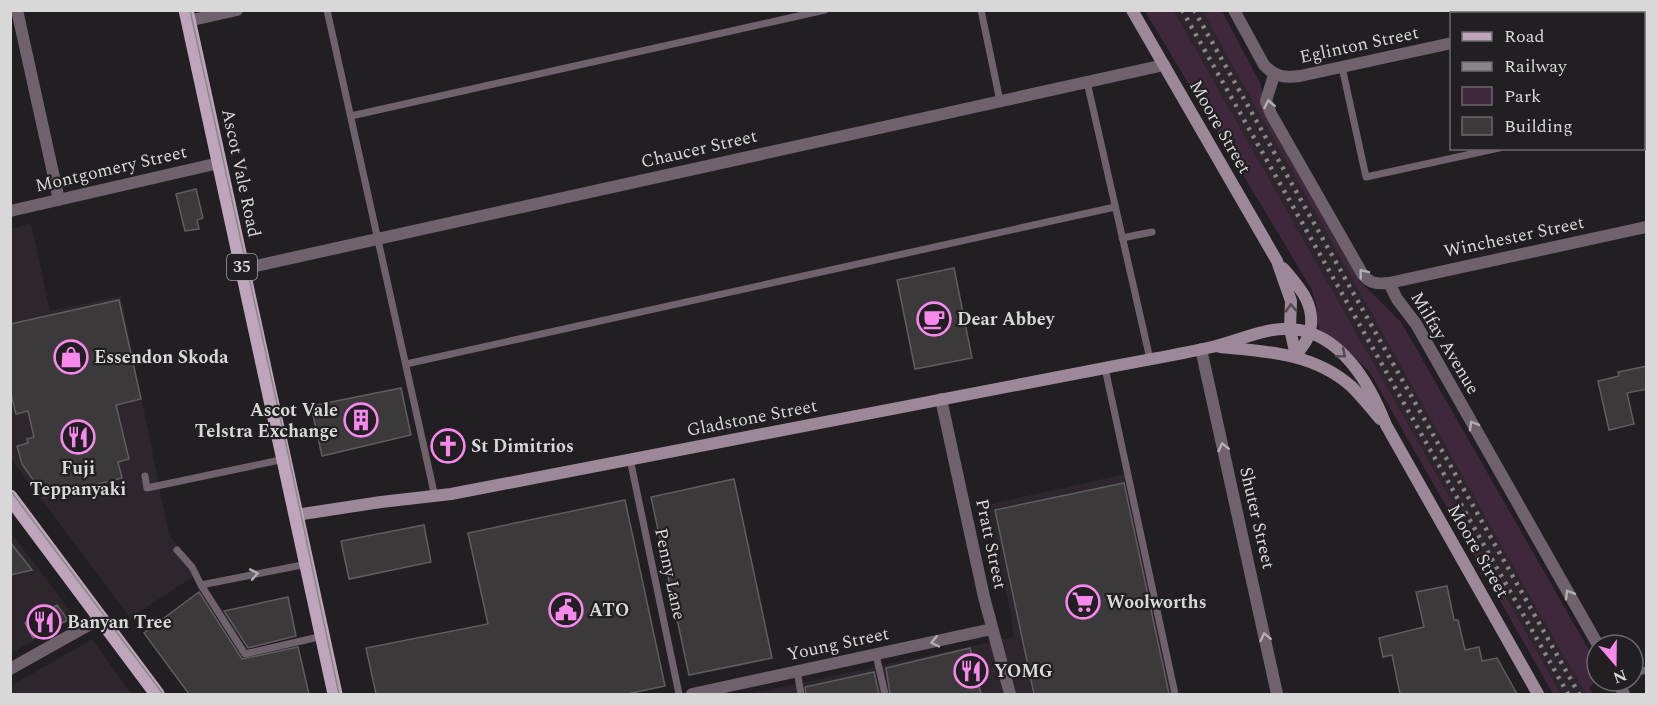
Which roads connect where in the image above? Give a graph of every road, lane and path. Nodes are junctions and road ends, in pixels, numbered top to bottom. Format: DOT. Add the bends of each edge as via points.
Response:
graph roads {
  1 [pos="237,10"];
  2 [pos="327,10"];
  3 [pos="825,10"];
  4 [pos="981,10"];
  5 [pos="1132,10"];
  6 [pos="1234,10"];
  7 [pos="15,13"];
  8 [pos="187,16"];
  9 [pos="1450,43"];
  10 [pos="1164,65"];
  11 [pos="1342,67"];
  12 [pos="1274,75"];
  13 [pos="1087,82"];
  14 [pos="1000,101"];
  15 [pos="351,116"];
  16 [pos="1490,150"];
  17 [pos="219,163"];
  18 [pos="59,200"];
  19 [pos="1114,207"];
  20 [pos="10,211"];
  21 [pos="1647,227"];
  22 [pos="1152,232"];
  23 [pos="1122,238"];
  24 [pos="378,239"];
  25 [pos="1276,261"];
  26 [pos="242,269"];
  27 [pos="1389,283"];
  28 [pos="1290,329"];
  29 [pos="1310,333"];
  30 [pos="1207,348"];
  31 [pos="1296,356"];
  32 [pos="1150,359"];
  33 [pos="406,364"];
  34 [pos="1105,368"];
  35 [pos="941,399"];
  36 [pos="1386,425"];
  37 [pos="285,459"];
  38 [pos="630,459"];
  39 [pos="144,476"];
  40 [pos="435,496"];
  41 [pos="10,497"];
  42 [pos="296,515"];
  43 [pos="177,550"];
  44 [pos="307,564"];
  45 [pos="201,585"];
  46 [pos="101,618"];
  47 [pos="992,629"];
  48 [pos="1591,633"];
  49 [pos="323,636"];
  50 [pos="876,655"];
  51 [pos="10,669"];
  52 [pos="796,671"];
  53 [pos="158,694"];
  54 [pos="335,694"];
  55 [pos="679,694"];
  56 [pos="692,694"];
  57 [pos="801,694"];
  58 [pos="885,694"];
  59 [pos="1010,694"];
  60 [pos="1175,694"];
  61 [pos="1277,694"];
  62 [pos="1538,694"];
  1 -- 8 [label="street"];
  2 -- 15 [label="lane"];
  3 -- 15 [label="lane"];
  4 -- 14 [label="lane"];
  5 -- 10 [label="street, Moore Street"];
  6 -- 12 [label="street" via="1264,65"];
  7 -- 18 [label="street"];
  8 -- 17 [label="main road, Ascot Vale Road / 35"];
  9 -- 11 [label="street, Eglinton Street"];
  10 -- 13 [label="street, Chaucer Street"];
  10 -- 25 [label="street, Moore Street"];
  11 -- 12 [label="street, Eglinton Street" via="1290,78"];
  11 -- 16 [label="lane" via="1366,177"];
  27 -- 12 [label="street, Milfay Avenue, one-way" via="1376,284 1363,275 1271,114 1266,101"];
  13 -- 14 [label="street, Chaucer Street"];
  13 -- 19 [label="lane"];
  14 -- 24 [label="street, Chaucer Street"];
  15 -- 24 [label="lane"];
  17 -- 18 [label="street, Montgomery Street"];
  17 -- 26 [label="main road, Ascot Vale Road / 35"];
  18 -- 20 [label="street, Montgomery Street"];
  19 -- 23 [label="lane"];
  19 -- 33 [label="lane"];
  21 -- 27 [label="street, Winchester Street"];
  22 -- 23 [label="lane"];
  23 -- 32 [label="lane"];
  24 -- 26 [label="street, Chaucer Street"];
  24 -- 33 [label="lane"];
  28 -- 25 [label="street, Moore Street, one-way" via="1291,301"];
  25 -- 29 [label="street, Moore Street" via="1305,294"];
  26 -- 37 [label="main road, Ascot Vale Road / 35"];
  48 -- 27 [label="street, Milfay Avenue, one-way"];
  28 -- 29 [label="street, Moore Street"];
  28 -- 30 [label="street, Gladstone Street"];
  28 -- 31 [label="street, Moore Street"];
  29 -- 31 [label="street"];
  29 -- 36 [label="street, Moore Street, one-way" via="1350,360 1371,390"];
  30 -- 31 [label="street, Gladstone Street"];
  30 -- 32 [label="street, Gladstone Street"];
  61 -- 30 [label="street, Shuter Street, one-way"];
  31 -- 36 [label="street, Moore Street" via="1332,372 1352,387"];
  32 -- 34 [label="street, Gladstone Street"];
  33 -- 40 [label="lane"];
  34 -- 35 [label="street, Gladstone Street"];
  34 -- 60 [label="lane"];
  35 -- 38 [label="street, Gladstone Street"];
  35 -- 47 [label="street, Pratt Street"];
  36 -- 62 [label="street, Moore Street"];
  37 -- 39 [label="lane" via="147,488"];
  37 -- 42 [label="main road, Ascot Vale Road / 35"];
  38 -- 40 [label="street, Gladstone Street"];
  38 -- 55 [label="lane, Penny Lane"];
  40 -- 42 [label="street, Gladstone Street"];
  41 -- 46 [label="main road"];
  42 -- 44 [label="main road, Ascot Vale Road / 35"];
  43 -- 45 [label="lane"];
  45 -- 44 [label="lane, one-way"];
  44 -- 49 [label="main road, Ascot Vale Road / 35"];
  45 -- 49 [label="lane" via="245,654"];
  46 -- 51 [label="street"];
  46 -- 53 [label="main road"];
  47 -- 50 [label="street, Young Street, one-way"];
  47 -- 59 [label="street, Pratt Street"];
  49 -- 54 [label="main road, Ascot Vale Road / 35"];
  50 -- 52 [label="street, Young Street"];
  50 -- 58 [label="lane"];
  52 -- 56 [label="street, Young Street"];
  52 -- 57 [label="lane"];
}
